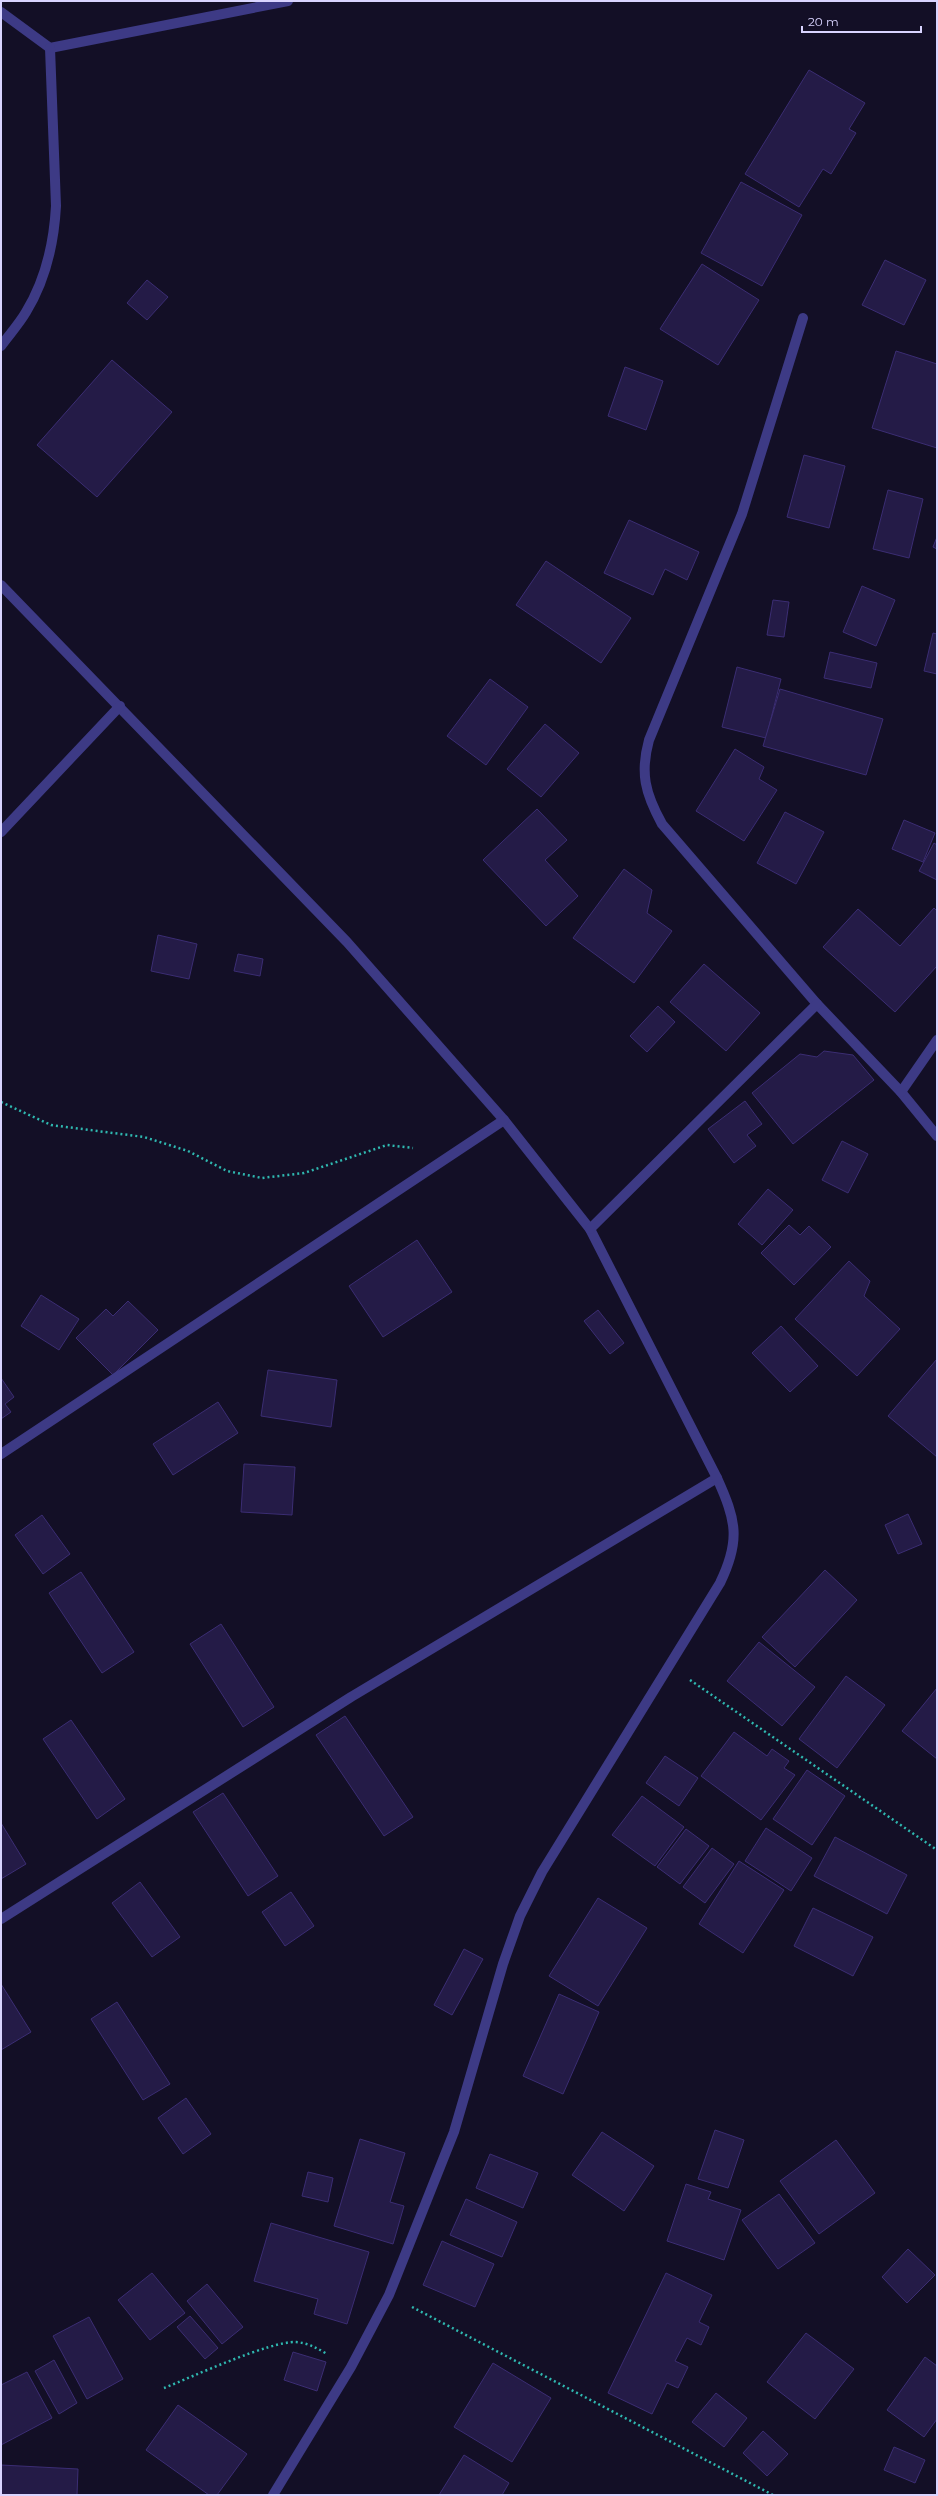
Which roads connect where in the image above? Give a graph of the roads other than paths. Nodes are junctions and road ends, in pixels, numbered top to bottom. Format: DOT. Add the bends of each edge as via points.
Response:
graph roads {
  1 [pos="288,1"];
  2 [pos="1,12"];
  3 [pos="50,48"];
  4 [pos="803,318"];
  5 [pos="1,346"];
  6 [pos="1,586"];
  7 [pos="120,706"];
  8 [pos="1,832"];
  9 [pos="817,1004"];
  10 [pos="937,1040"];
  11 [pos="900,1092"];
  12 [pos="504,1120"];
  13 [pos="937,1136"];
  14 [pos="590,1229"];
  15 [pos="1,1454"];
  16 [pos="717,1478"];
  17 [pos="1,1919"];
  18 [pos="273,2495"];
  1 -- 3 [label="street"];
  2 -- 3 [label="street"];
  3 -- 5 [label="street" via="55,231 51,251 27,311"];
  4 -- 9 [label="street" via="742,514 649,740 643,762 647,790 662,824"];
  6 -- 7 [label="street"];
  7 -- 8 [label="street"];
  7 -- 12 [label="street" via="187,779 347,942"];
  9 -- 11 [label="street"];
  9 -- 14 [label="street"];
  10 -- 11 [label="street"];
  11 -- 13 [label="street"];
  12 -- 14 [label="street"];
  12 -- 15 [label="street"];
  14 -- 16 [label="street"];
  16 -- 17 [label="street" via="350,1697"];
  16 -- 18 [label="street" via="729,1505 734,1531 732,1559 542,1872 520,1916 503,1964 454,2132 389,2295 351,2367"];
}
